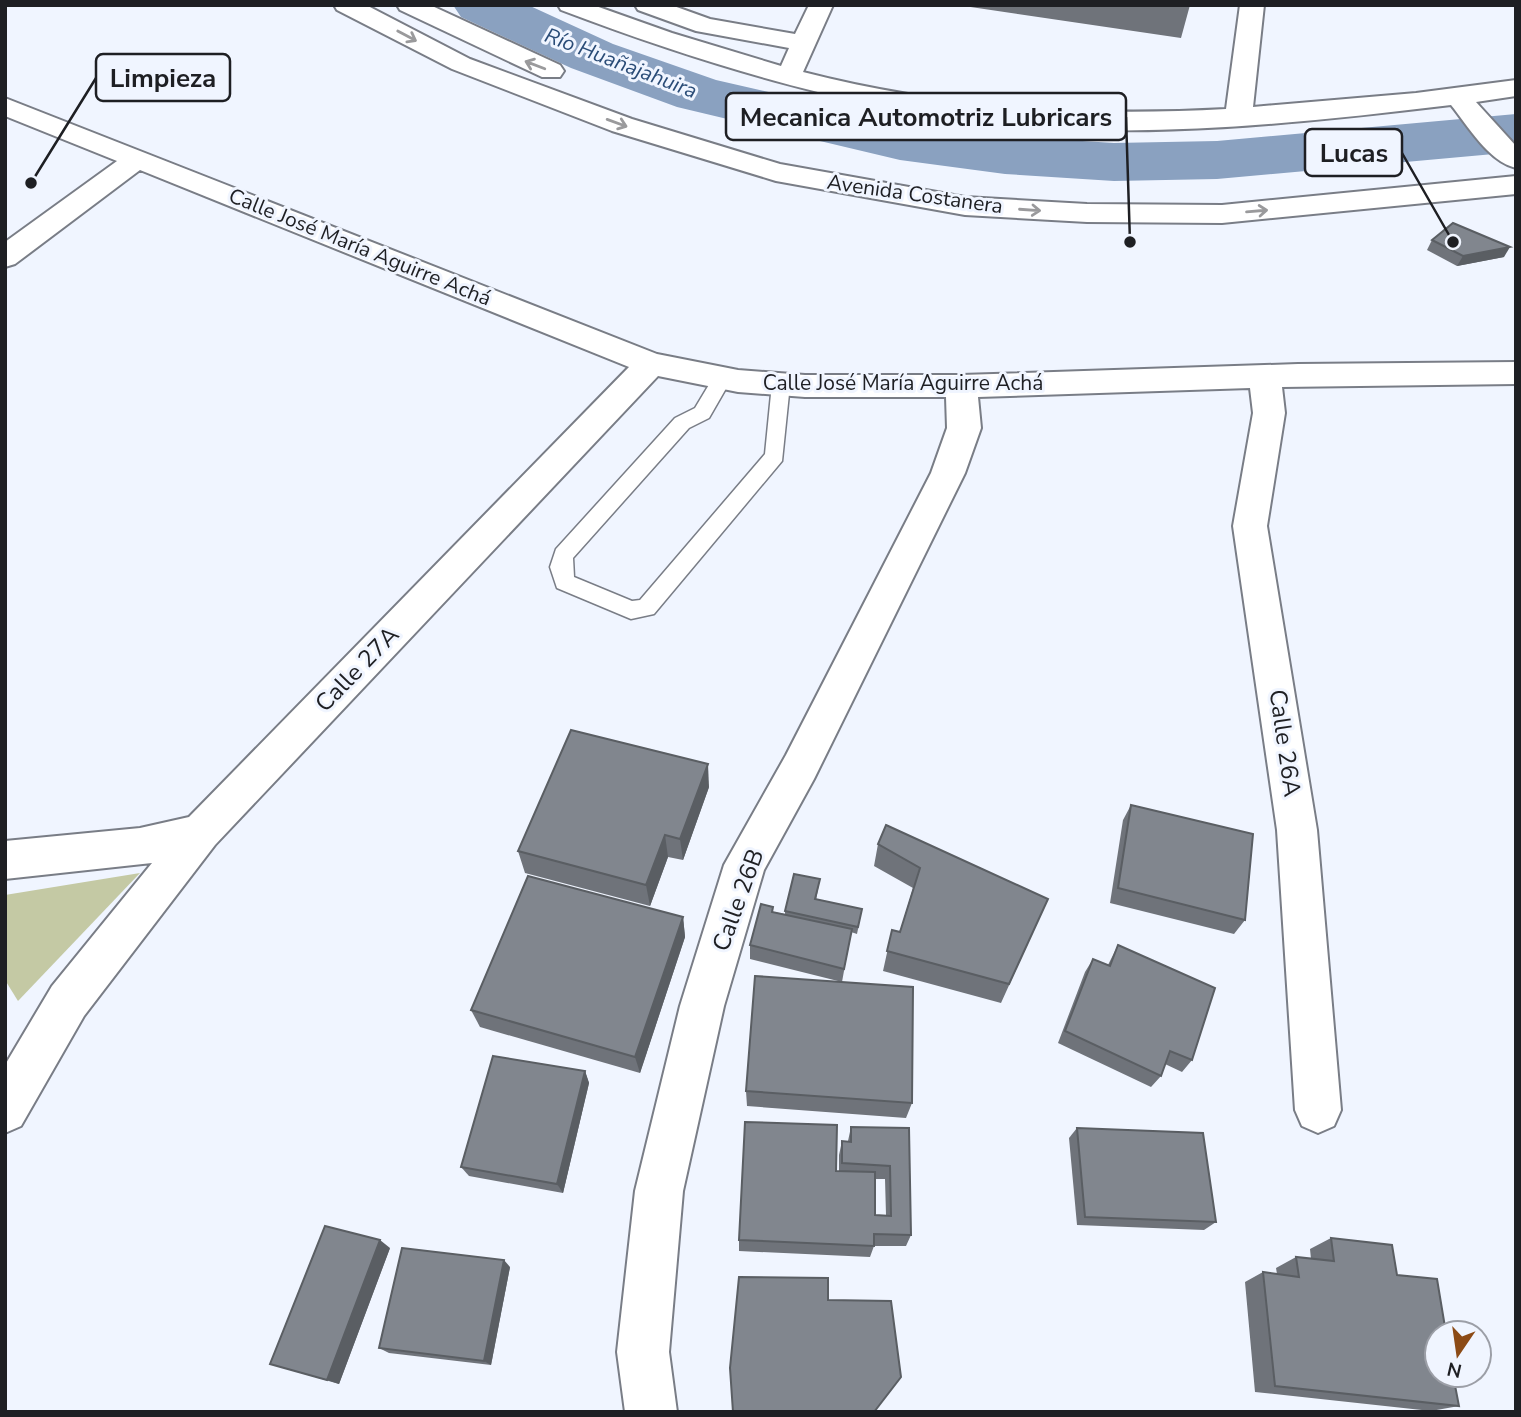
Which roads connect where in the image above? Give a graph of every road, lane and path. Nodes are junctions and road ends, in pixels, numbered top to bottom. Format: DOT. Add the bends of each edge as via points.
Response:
graph roads {
  1 [pos="346,5"];
  2 [pos="409,5"];
  3 [pos="570,5"];
  4 [pos="647,5"];
  5 [pos="821,5"];
  6 [pos="1252,5"];
  7 [pos="804,43"];
  8 [pos="789,78"];
  9 [pos="1516,88"];
  10 [pos="1458,97"];
  11 [pos="5,106"];
  12 [pos="1238,117"];
  13 [pos="1510,156"];
  14 [pos="138,158"];
  15 [pos="1516,185"];
  16 [pos="5,257"];
  17 [pos="651,364"];
  18 [pos="1516,373"];
  19 [pos="1265,378"];
  20 [pos="723,379"];
  21 [pos="781,384"];
  22 [pos="961,386"];
  23 [pos="201,832"];
  24 [pos="5,860"];
  25 [pos="5,1110"];
  26 [pos="1318,1110"];
  27 [pos="651,1412"];
  1 -- 15 [label="street, Avenida Costanera, one-way" via="461,64 622,125 776,172 965,206 1222,214"];
  13 -- 2 [label="street, Avenida Costanera, one-way" via="1276,188 1156,190 994,184 782,148 627,101 524,61"];
  3 -- 8 [label="street" via="641,33"];
  4 -- 7 [label="street" via="705,26"];
  5 -- 7 [label="street"];
  6 -- 12 [label="street"];
  7 -- 8 [label="street"];
  8 -- 12 [label="street" via="953,110 1042,119 1119,122"];
  9 -- 10 [label="street"];
  10 -- 12 [label="street"];
  10 -- 13 [label="street"];
  11 -- 14 [label="street, Calle José María Aguirre Achá"];
  14 -- 16 [label="street"];
  14 -- 17 [label="street, Calle José María Aguirre Achá"];
  17 -- 20 [label="street, Calle José María Aguirre Achá"];
  17 -- 23 [label="street, Calle 27A"];
  18 -- 19 [label="street, Calle José María Aguirre Achá"];
  19 -- 22 [label="street, Calle José María Aguirre Achá"];
  19 -- 26 [label="street, Calle 26A" via="1269,414 1250,526 1297,830"];
  20 -- 21 [label="street, Calle José María Aguirre Achá"];
  20 -- 21 [label="lane" via="702,413 682,423 563,555 565,582 631,610 646,608 775,456"];
  21 -- 22 [label="street, Calle José María Aguirre Achá"];
  22 -- 27 [label="street, Calle 26B" via="964,428 948,474 800,768 745,865 706,993 659,1191 643,1352"];
  23 -- 24 [label="street" via="140,847"];
  23 -- 25 [label="street, Calle 27A" via="68,1001"];
}
